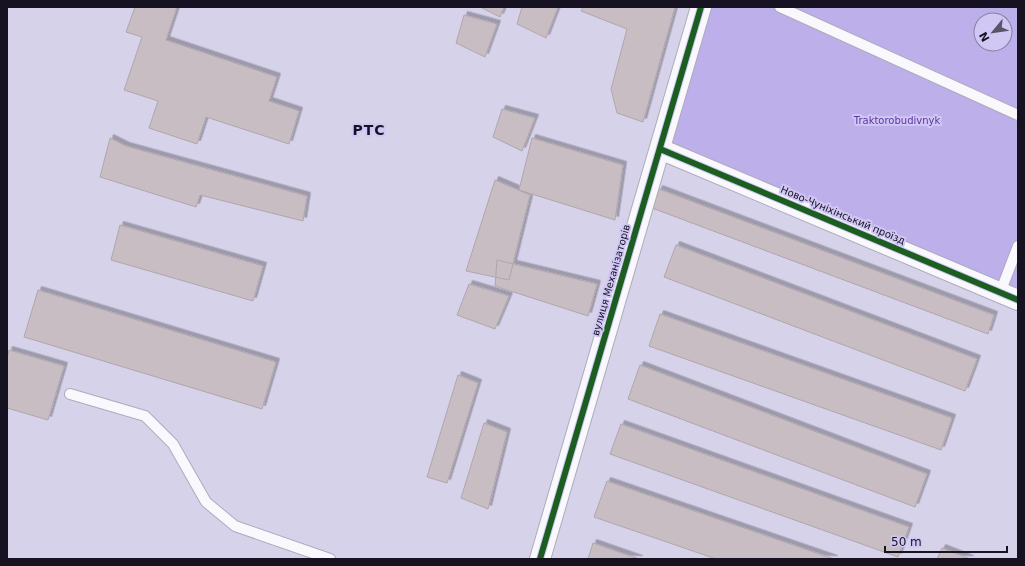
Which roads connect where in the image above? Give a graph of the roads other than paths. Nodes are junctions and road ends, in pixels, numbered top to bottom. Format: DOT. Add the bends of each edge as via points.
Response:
graph roads {
  1 [pos="701,7"];
  2 [pos="780,7"];
  3 [pos="1018,115"];
  4 [pos="660,149"];
  5 [pos="1018,246"];
  6 [pos="1009,297"];
  7 [pos="70,394"];
  8 [pos="330,559"];
  9 [pos="540,559"];
  1 -- 4 [label="street, вулиця Механізаторів"];
  2 -- 3 [label="lane"];
  4 -- 6 [label="street, Ново-Чуніхінський проїзд"];
  4 -- 9 [label="street, вулиця Механізаторів"];
  5 -- 6 [label="lane"];
  7 -- 8 [label="lane" via="145,416 173,444 206,502 235,526"];
}
